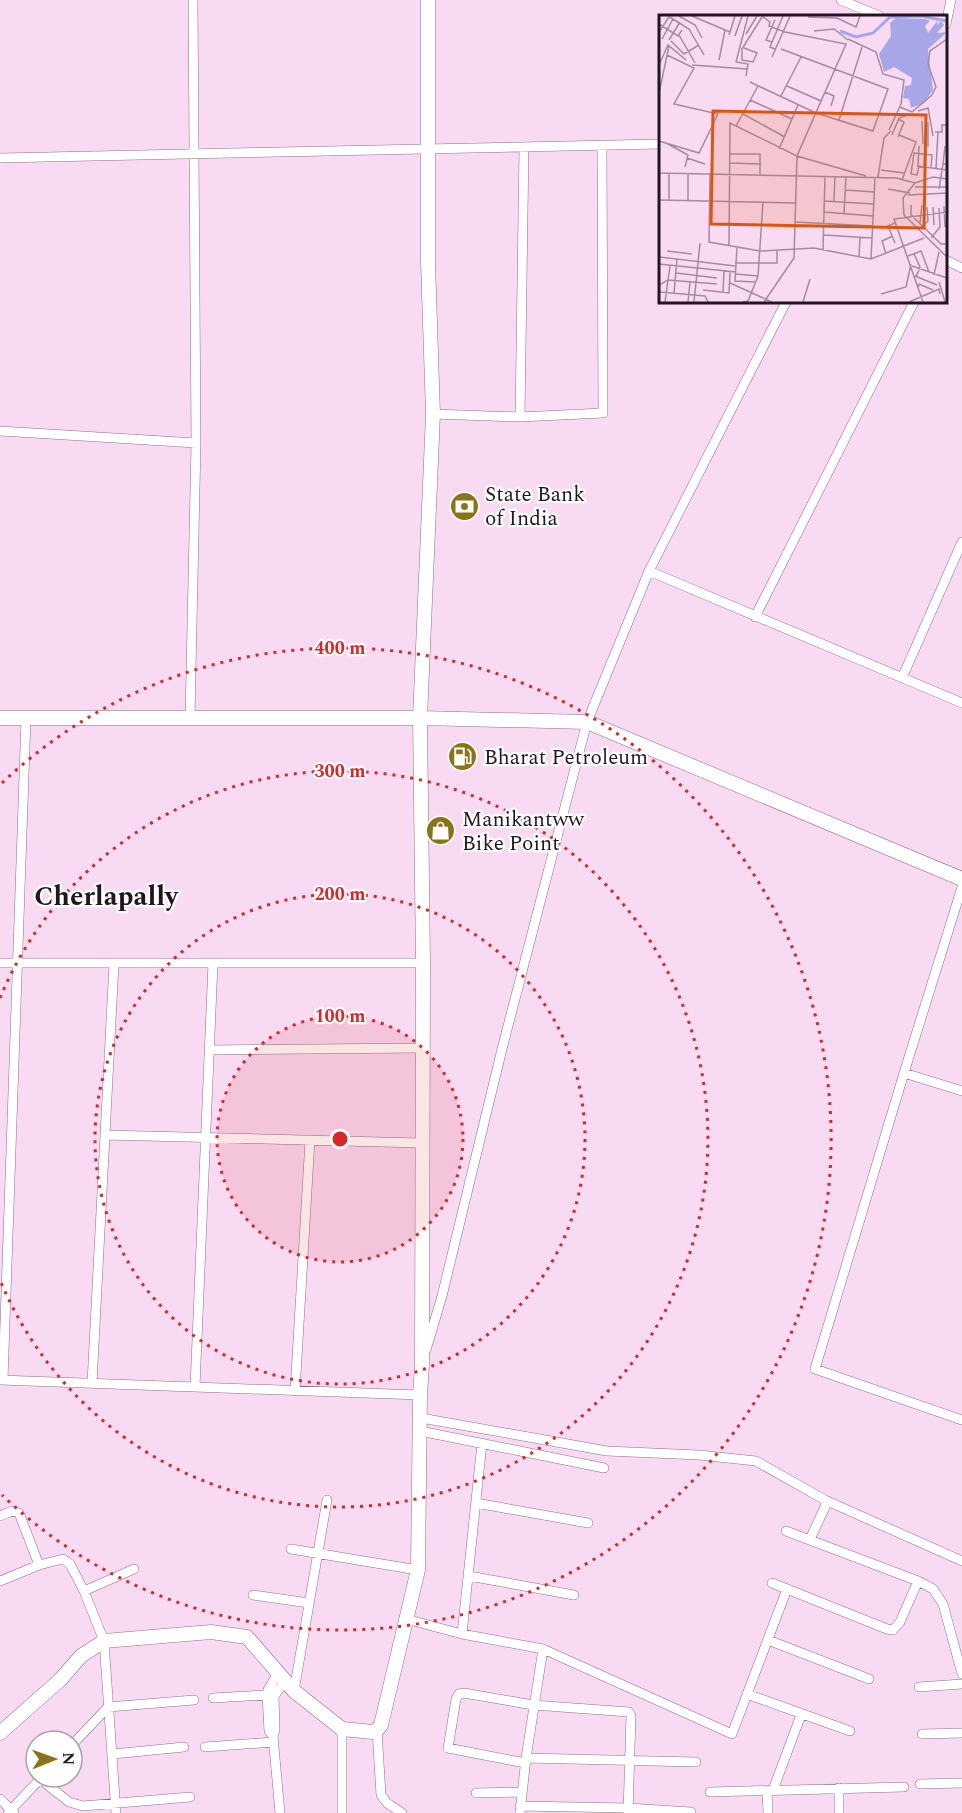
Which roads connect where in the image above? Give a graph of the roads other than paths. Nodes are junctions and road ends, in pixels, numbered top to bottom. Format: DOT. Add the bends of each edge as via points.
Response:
graph roads {
  1 [pos="193,0"];
  2 [pos="428,0"];
  3 [pos="841,0"];
  4 [pos="951,0"];
  5 [pos="877,15"];
  6 [pos="947,16"];
  7 [pos="659,144"];
  8 [pos="602,146"];
  9 [pos="524,147"];
  10 [pos="428,149"];
  11 [pos="194,154"];
  12 [pos="0,158"];
  13 [pos="947,261"];
  14 [pos="962,268"];
  15 [pos="785,303"];
  16 [pos="913,303"];
  17 [pos="433,414"];
  18 [pos="520,417"];
  19 [pos="0,431"];
  20 [pos="196,443"];
  21 [pos="962,542"];
  22 [pos="649,571"];
  23 [pos="755,617"];
  24 [pos="902,678"];
  25 [pos="962,702"];
  26 [pos="190,717"];
  27 [pos="0,718"];
  28 [pos="26,718"];
  29 [pos="420,718"];
  30 [pos="587,722"];
  31 [pos="962,879"];
  32 [pos="962,887"];
  33 [pos="0,963"];
  34 [pos="17,963"];
  35 [pos="213,963"];
  36 [pos="423,963"];
  37 [pos="114,964"];
  38 [pos="422,1048"];
  39 [pos="209,1050"];
  40 [pos="904,1072"];
  41 [pos="962,1091"];
  42 [pos="105,1136"];
  43 [pos="206,1138"];
  44 [pos="310,1140"];
  45 [pos="421,1143"];
  46 [pos="422,1364"];
  47 [pos="1,1380"];
  48 [pos="92,1383"];
  49 [pos="195,1387"];
  50 [pos="295,1391"];
  51 [pos="420,1395"];
  52 [pos="962,1420"];
  53 [pos="420,1424"];
  54 [pos="482,1443"];
  55 [pos="604,1468"];
  56 [pos="327,1500"];
  57 [pos="825,1500"];
  58 [pos="476,1503"];
  59 [pos="0,1516"];
  60 [pos="588,1523"];
  61 [pos="786,1531"];
  62 [pos="810,1539"];
  63 [pos="291,1549"];
  64 [pos="318,1553"];
  65 [pos="962,1561"];
  66 [pos="39,1565"];
  67 [pos="134,1569"];
  68 [pos="418,1570"];
  69 [pos="469,1576"];
  70 [pos="0,1581"];
  71 [pos="918,1581"];
  72 [pos="772,1583"];
  73 [pos="788,1589"];
  74 [pos="84,1591"];
  75 [pos="253,1595"];
  76 [pos="574,1595"];
  77 [pos="309,1603"];
  78 [pos="406,1619"];
  79 [pos="462,1634"];
  80 [pos="768,1640"];
  81 [pos="104,1641"];
  82 [pos="543,1649"];
  83 [pos="962,1674"];
  84 [pos="869,1679"];
  85 [pos="286,1682"];
  86 [pos="962,1684"];
  87 [pos="919,1687"];
  88 [pos="747,1694"];
  89 [pos="267,1695"];
  90 [pos="213,1698"];
  91 [pos="194,1700"];
  92 [pos="533,1705"];
  93 [pos="108,1707"];
  94 [pos="801,1714"];
  95 [pos="342,1729"];
  96 [pos="377,1730"];
  97 [pos="850,1731"];
  98 [pos="84,1732"];
  99 [pos="0,1733"];
  100 [pos="962,1733"];
  101 [pos="922,1734"];
  102 [pos="273,1739"];
  103 [pos="184,1747"];
  104 [pos="205,1747"];
  105 [pos="113,1754"];
  106 [pos="525,1760"];
  107 [pos="630,1760"];
  108 [pos="696,1762"];
  109 [pos="962,1783"];
  110 [pos="920,1784"];
  111 [pos="904,1786"];
  112 [pos="839,1788"];
  113 [pos="31,1789"];
  114 [pos="54,1789"];
  115 [pos="770,1790"];
  116 [pos="522,1792"];
  117 [pos="710,1792"];
  118 [pos="476,1793"];
  119 [pos="190,1797"];
  120 [pos="0,1799"];
  121 [pos="115,1808"];
  122 [pos="520,1809"];
  123 [pos="628,1811"];
  124 [pos="11,1812"];
  125 [pos="691,1812"];
  126 [pos="280,1813"];
  127 [pos="342,1813"];
  128 [pos="402,1813"];
  129 [pos="768,1813"];
  130 [pos="839,1813"];
  1 -- 11 [label="street"];
  2 -- 10 [label="street"];
  3 -- 5 [label="street"];
  4 -- 6 [label="street"];
  7 -- 8 [label="street"];
  8 -- 9 [label="street"];
  8 -- 18 [label="street" via="603,413"];
  9 -- 10 [label="street"];
  9 -- 18 [label="street"];
  10 -- 11 [label="street"];
  10 -- 17 [label="street"];
  11 -- 12 [label="street"];
  11 -- 20 [label="street"];
  13 -- 14 [label="street"];
  15 -- 22 [label="street"];
  16 -- 23 [label="street"];
  17 -- 18 [label="street"];
  17 -- 29 [label="street"];
  19 -- 20 [label="street"];
  20 -- 26 [label="street"];
  21 -- 24 [label="street"];
  22 -- 23 [label="street"];
  22 -- 30 [label="street"];
  23 -- 24 [label="street"];
  24 -- 25 [label="street"];
  26 -- 28 [label="street"];
  26 -- 29 [label="street"];
  27 -- 28 [label="street"];
  28 -- 34 [label="street"];
  29 -- 30 [label="street"];
  29 -- 36 [label="street"];
  30 -- 31 [label="street"];
  30 -- 46 [label="street"];
  32 -- 40 [label="street"];
  33 -- 34 [label="street"];
  34 -- 37 [label="street"];
  34 -- 47 [label="street"];
  35 -- 36 [label="street"];
  35 -- 37 [label="street"];
  35 -- 39 [label="street"];
  36 -- 38 [label="street"];
  37 -- 42 [label="street"];
  38 -- 39 [label="street"];
  38 -- 45 [label="street"];
  39 -- 43 [label="street"];
  40 -- 41 [label="street"];
  40 -- 52 [label="street" via="815,1369"];
  42 -- 43 [label="street"];
  42 -- 48 [label="street"];
  43 -- 44 [label="street"];
  43 -- 49 [label="street"];
  44 -- 45 [label="street"];
  44 -- 50 [label="street"];
  45 -- 46 [label="street"];
  46 -- 51 [label="street"];
  47 -- 48 [label="street"];
  48 -- 49 [label="street"];
  49 -- 50 [label="street"];
  50 -- 51 [label="street"];
  51 -- 53 [label="street"];
  53 -- 54 [label="street"];
  53 -- 57 [label="street" via="607,1451 756,1461"];
  53 -- 68 [label="street"];
  54 -- 55 [label="street"];
  54 -- 58 [label="street"];
  56 -- 64 [label="street"];
  57 -- 62 [label="street"];
  57 -- 65 [label="street"];
  58 -- 60 [label="street"];
  58 -- 69 [label="street"];
  59 -- 66 [label="street" via="18,1513"];
  61 -- 62 [label="street"];
  62 -- 71 [label="street"];
  63 -- 64 [label="street"];
  64 -- 68 [label="street"];
  64 -- 77 [label="street"];
  66 -- 70 [label="street"];
  66 -- 74 [label="street" via="67,1560"];
  67 -- 74 [label="street"];
  68 -- 78 [label="street"];
  69 -- 76 [label="street"];
  69 -- 79 [label="street"];
  71 -- 73 [label="street" via="900,1623 893,1630"];
  71 -- 83 [label="street" via="933,1589 943,1604"];
  72 -- 73 [label="street"];
  73 -- 80 [label="street"];
  74 -- 81 [label="street"];
  75 -- 77 [label="street"];
  77 -- 85 [label="street"];
  78 -- 79 [label="street"];
  78 -- 96 [label="street"];
  79 -- 82 [label="street"];
  80 -- 84 [label="street"];
  80 -- 88 [label="street"];
  81 -- 85 [label="street" via="211,1632 247,1637"];
  81 -- 93 [label="street"];
  81 -- 99 [label="street" via="81,1656"];
  82 -- 88 [label="street" via="732,1734"];
  82 -- 92 [label="street"];
  85 -- 89 [label="street" via="268,1690"];
  85 -- 95 [label="street"];
  85 -- 102 [label="street" via="274,1696"];
  86 -- 87 [label="street"];
  88 -- 94 [label="street"];
  89 -- 90 [label="street"];
  89 -- 102 [label="street"];
  91 -- 93 [label="street"];
  92 -- 106 [label="street"];
  92 -- 106 [label="street" via="459,1694 448,1745 450,1749"];
  92 -- 107 [label="street" via="629,1712"];
  93 -- 98 [label="street"];
  93 -- 105 [label="street"];
  94 -- 97 [label="street"];
  94 -- 115 [label="street"];
  95 -- 96 [label="street"];
  95 -- 127 [label="street"];
  96 -- 128 [label="street" via="381,1795"];
  100 -- 101 [label="street"];
  102 -- 104 [label="street"];
  102 -- 126 [label="street"];
  103 -- 105 [label="street"];
  105 -- 121 [label="street"];
  106 -- 107 [label="street"];
  106 -- 116 [label="street"];
  107 -- 108 [label="street"];
  107 -- 123 [label="street"];
  109 -- 110 [label="street"];
  111 -- 112 [label="street"];
  112 -- 115 [label="street"];
  112 -- 130 [label="street"];
  113 -- 124 [label="street"];
  114 -- 121 [label="street" via="76,1805"];
  115 -- 117 [label="street"];
  115 -- 129 [label="street"];
  116 -- 118 [label="street"];
  116 -- 122 [label="street"];
  119 -- 121 [label="street"];
  120 -- 124 [label="street"];
  122 -- 123 [label="street"];
  123 -- 125 [label="street"];
}
